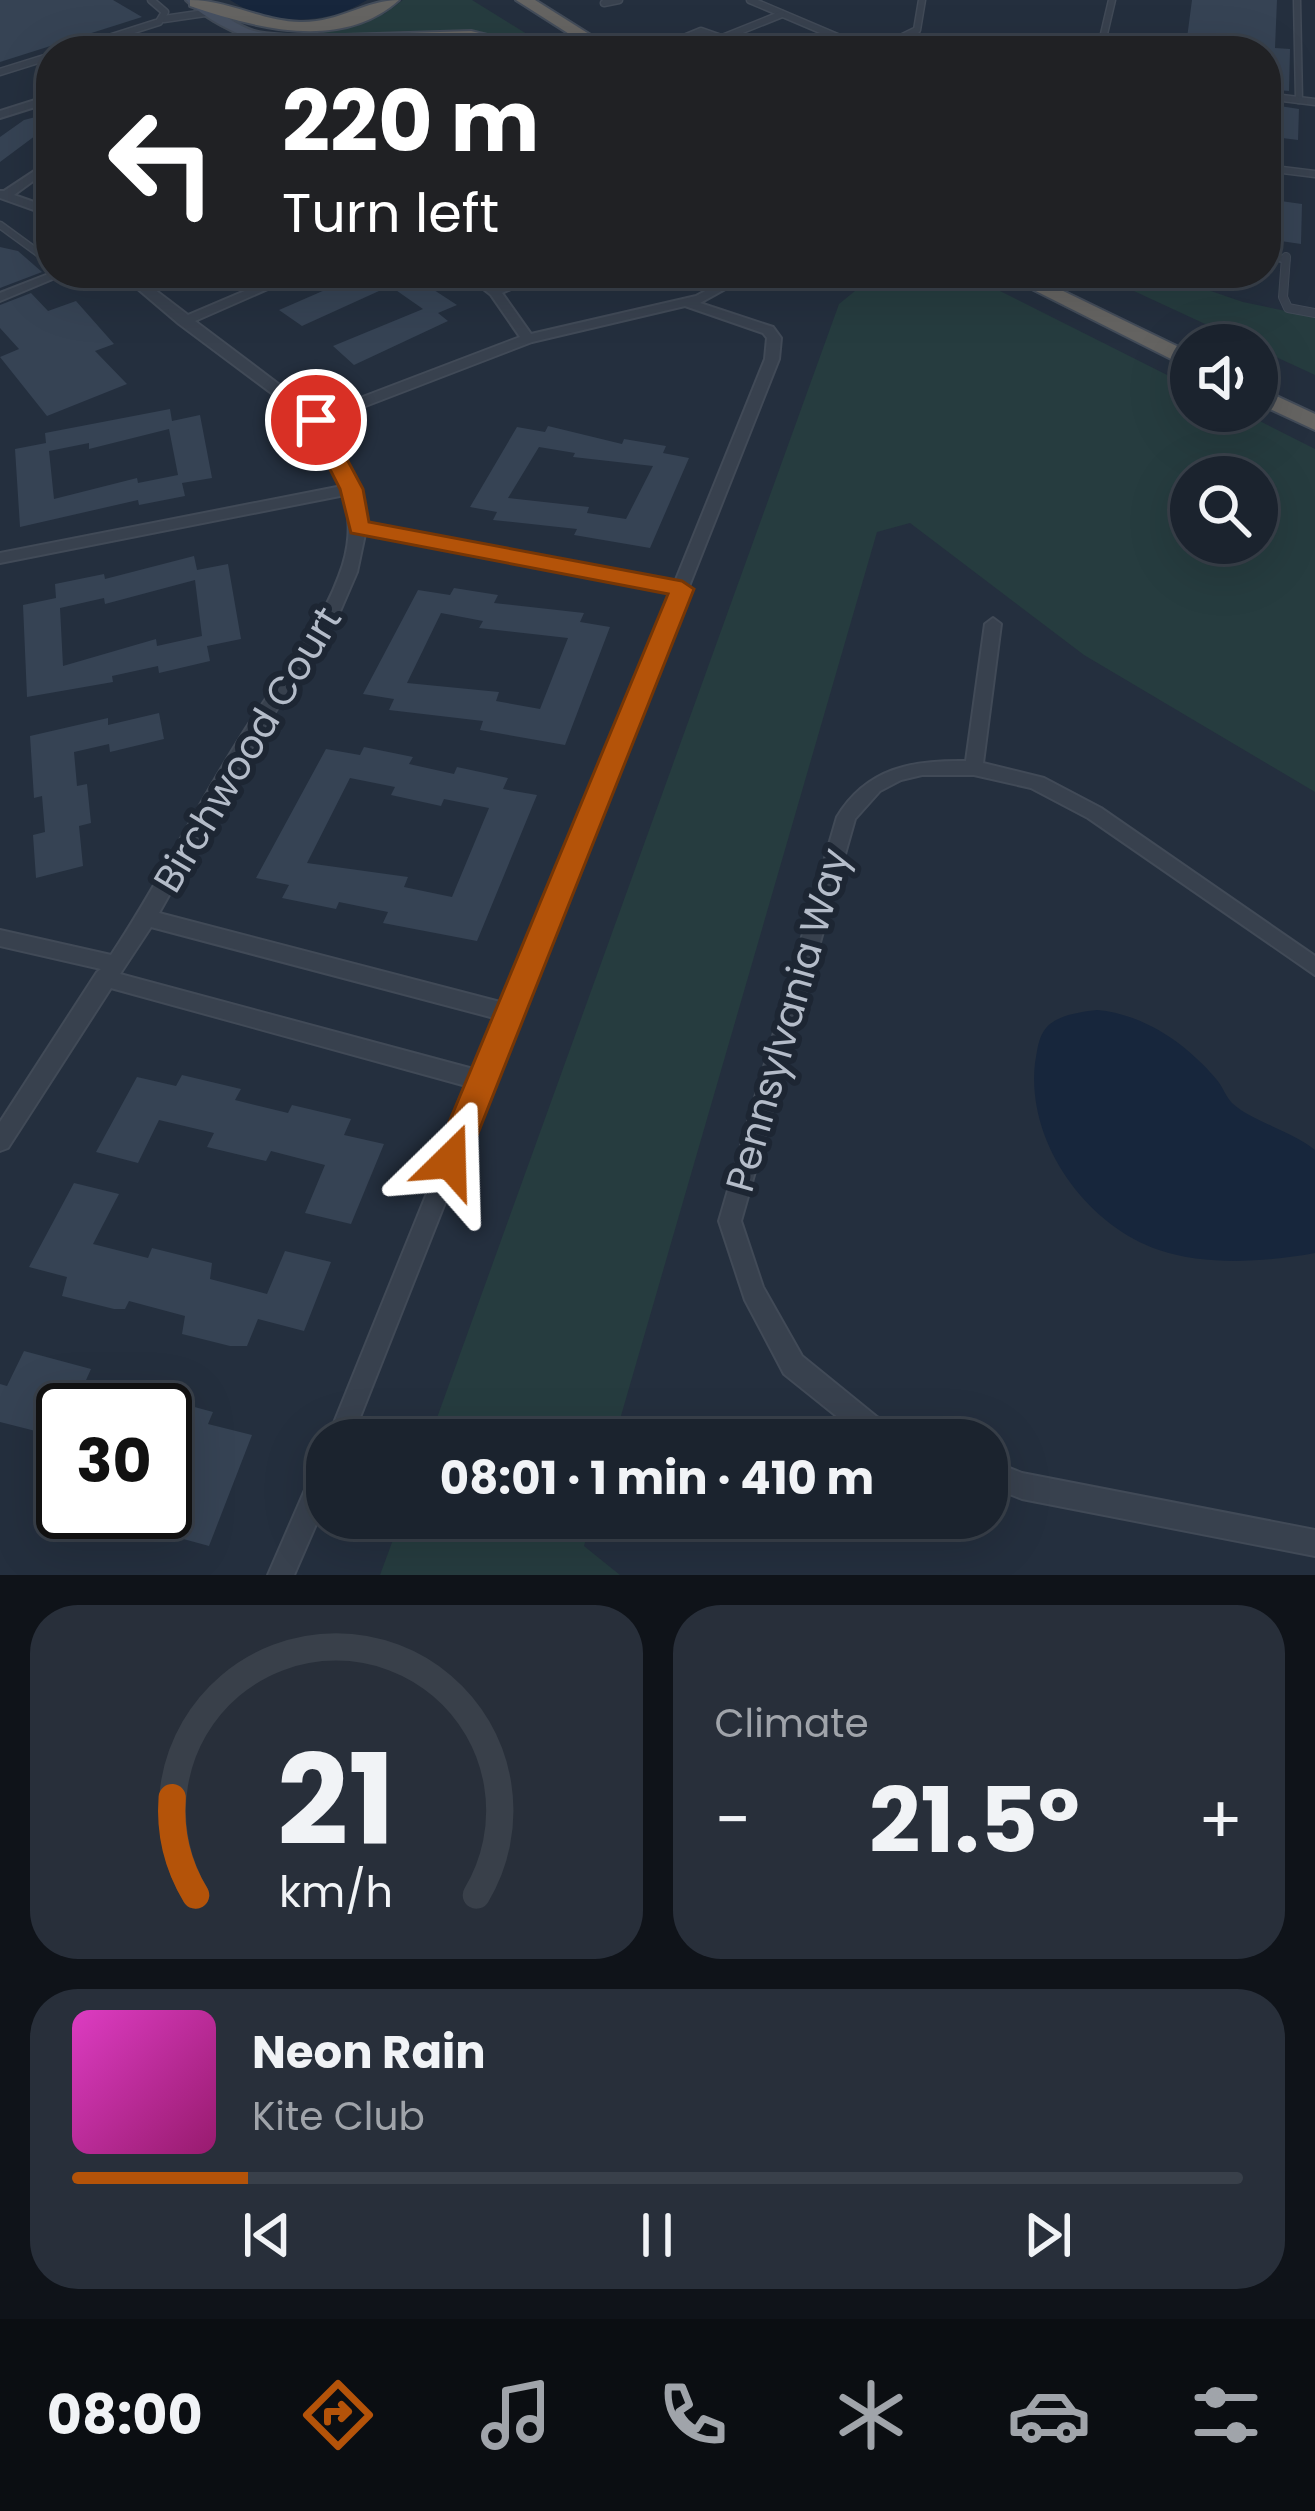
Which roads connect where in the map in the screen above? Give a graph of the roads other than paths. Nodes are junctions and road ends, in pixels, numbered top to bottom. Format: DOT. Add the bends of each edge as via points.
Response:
graph roads {
  1 [pos="151,0"];
  2 [pos="391,0"];
  3 [pos="542,0"];
  4 [pos="619,0"];
  5 [pos="750,0"];
  6 [pos="922,0"];
  7 [pos="1112,0"];
  8 [pos="1297,0"];
  9 [pos="604,3"];
  10 [pos="198,5"];
  11 [pos="517,5"];
  12 [pos="782,14"];
  13 [pos="164,19"];
  14 [pos="113,36"];
  15 [pos="252,36"];
  16 [pos="557,36"];
  17 [pos="578,36"];
  18 [pos="589,36"];
  19 [pos="689,36"];
  20 [pos="722,36"];
  21 [pos="728,36"];
  22 [pos="835,36"];
  23 [pos="908,36"];
  24 [pos="1104,36"];
  25 [pos="36,61"];
  26 [pos="0,73"];
  27 [pos="1281,98"];
  28 [pos="1299,100"];
  29 [pos="1315,102"];
  30 [pos="36,103"];
  31 [pos="0,115"];
  32 [pos="1281,170"];
  33 [pos="36,174"];
  34 [pos="1315,174"];
  35 [pos="3,195"];
  36 [pos="36,207"];
  37 [pos="0,225"];
  38 [pos="36,251"];
  39 [pos="1281,256"];
  40 [pos="36,283"];
  41 [pos="143,288"];
  42 [pos="263,288"];
  43 [pos="490,288"];
  44 [pos="504,288"];
  45 [pos="715,288"];
  46 [pos="1041,288"];
  47 [pos="1083,288"];
  48 [pos="495,292"];
  49 [pos="0,297"];
  50 [pos="684,302"];
  51 [pos="1315,313"];
  52 [pos="184,322"];
  53 [pos="1170,330"];
  54 [pos="528,339"];
  55 [pos="1170,352"];
  56 [pos="1278,382"];
  57 [pos="1315,400"];
  58 [pos="1278,404"];
  59 [pos="316,420"];
  60 [pos="1315,423"];
  61 [pos="351,489"];
  62 [pos="359,528"];
  63 [pos="0,558"];
  64 [pos="682,589"];
  65 [pos="993,624"];
  66 [pos="974,766"];
  67 [pos="146,918"];
  68 [pos="0,938"];
  69 [pos="1315,968"];
  70 [pos="109,971"];
  71 [pos="510,1013"];
  72 [pos="482,1082"];
  73 [pos="0,1141"];
  74 [pos="347,1419"];
  75 [pos="860,1419"];
  76 [pos="1008,1480"];
  77 [pos="306,1517"];
  78 [pos="1315,1543"];
  79 [pos="281,1575"];
  1 -- 13 [label="lane"];
  2 -- 10 [label="highway" via="352,20 291,28"];
  3 -- 18 [label="highway"];
  4 -- 9 [label="lane"];
  5 -- 12 [label="lane"];
  6 -- 23 [label="lane" via="926,19"];
  7 -- 24 [label="lane"];
  8 -- 28 [label="lane"];
  10 -- 13 [label="lane"];
  10 -- 15 [label="main road"];
  11 -- 16 [label="highway"];
  11 -- 17 [label="highway"];
  12 -- 21 [label="lane"];
  12 -- 22 [label="lane"];
  13 -- 14 [label="lane"];
  19 -- 20 [label="lane"];
  25 -- 26 [label="lane"];
  27 -- 28 [label="lane"];
  28 -- 29 [label="lane"];
  30 -- 31 [label="street"];
  32 -- 34 [label="lane"];
  33 -- 35 [label="street"];
  35 -- 36 [label="street"];
  37 -- 38 [label="lane"];
  39 -- 51 [label="lane" via="1288,308"];
  40 -- 49 [label="street"];
  41 -- 52 [label="street, Birchwood Court"];
  42 -- 52 [label="street"];
  43 -- 48 [label="street"];
  44 -- 48 [label="street"];
  45 -- 50 [label="street"];
  46 -- 55 [label="highway"];
  47 -- 53 [label="highway"];
  48 -- 54 [label="street"];
  50 -- 54 [label="street"];
  50 -- 64 [label="street" via="768,330 775,351"];
  52 -- 59 [label="street, Birchwood Court"];
  54 -- 59 [label="street"];
  56 -- 57 [label="highway"];
  58 -- 60 [label="highway"];
  59 -- 61 [label="street, Birchwood Court"];
  61 -- 62 [label="street, Birchwood Court"];
  61 -- 63 [label="street"];
  62 -- 64 [label="street"];
  62 -- 67 [label="street, Birchwood Court" via="330,616 248,739"];
  64 -- 71 [label="street"];
  65 -- 66 [label="street"];
  66 -- 69 [label="street, Pennsylvania Way" via="1012,772 1080,802"];
  66 -- 75 [label="street, Pennsylvania Way" via="896,772 864,790 846,818 730,1221 753,1292 793,1365"];
  67 -- 70 [label="street, Birchwood Court"];
  67 -- 71 [label="street"];
  68 -- 70 [label="street"];
  70 -- 72 [label="street"];
  70 -- 73 [label="street, Birchwood Court"];
  71 -- 72 [label="street"];
  72 -- 74 [label="street"];
  76 -- 78 [label="street"];
  77 -- 79 [label="street"];
}
